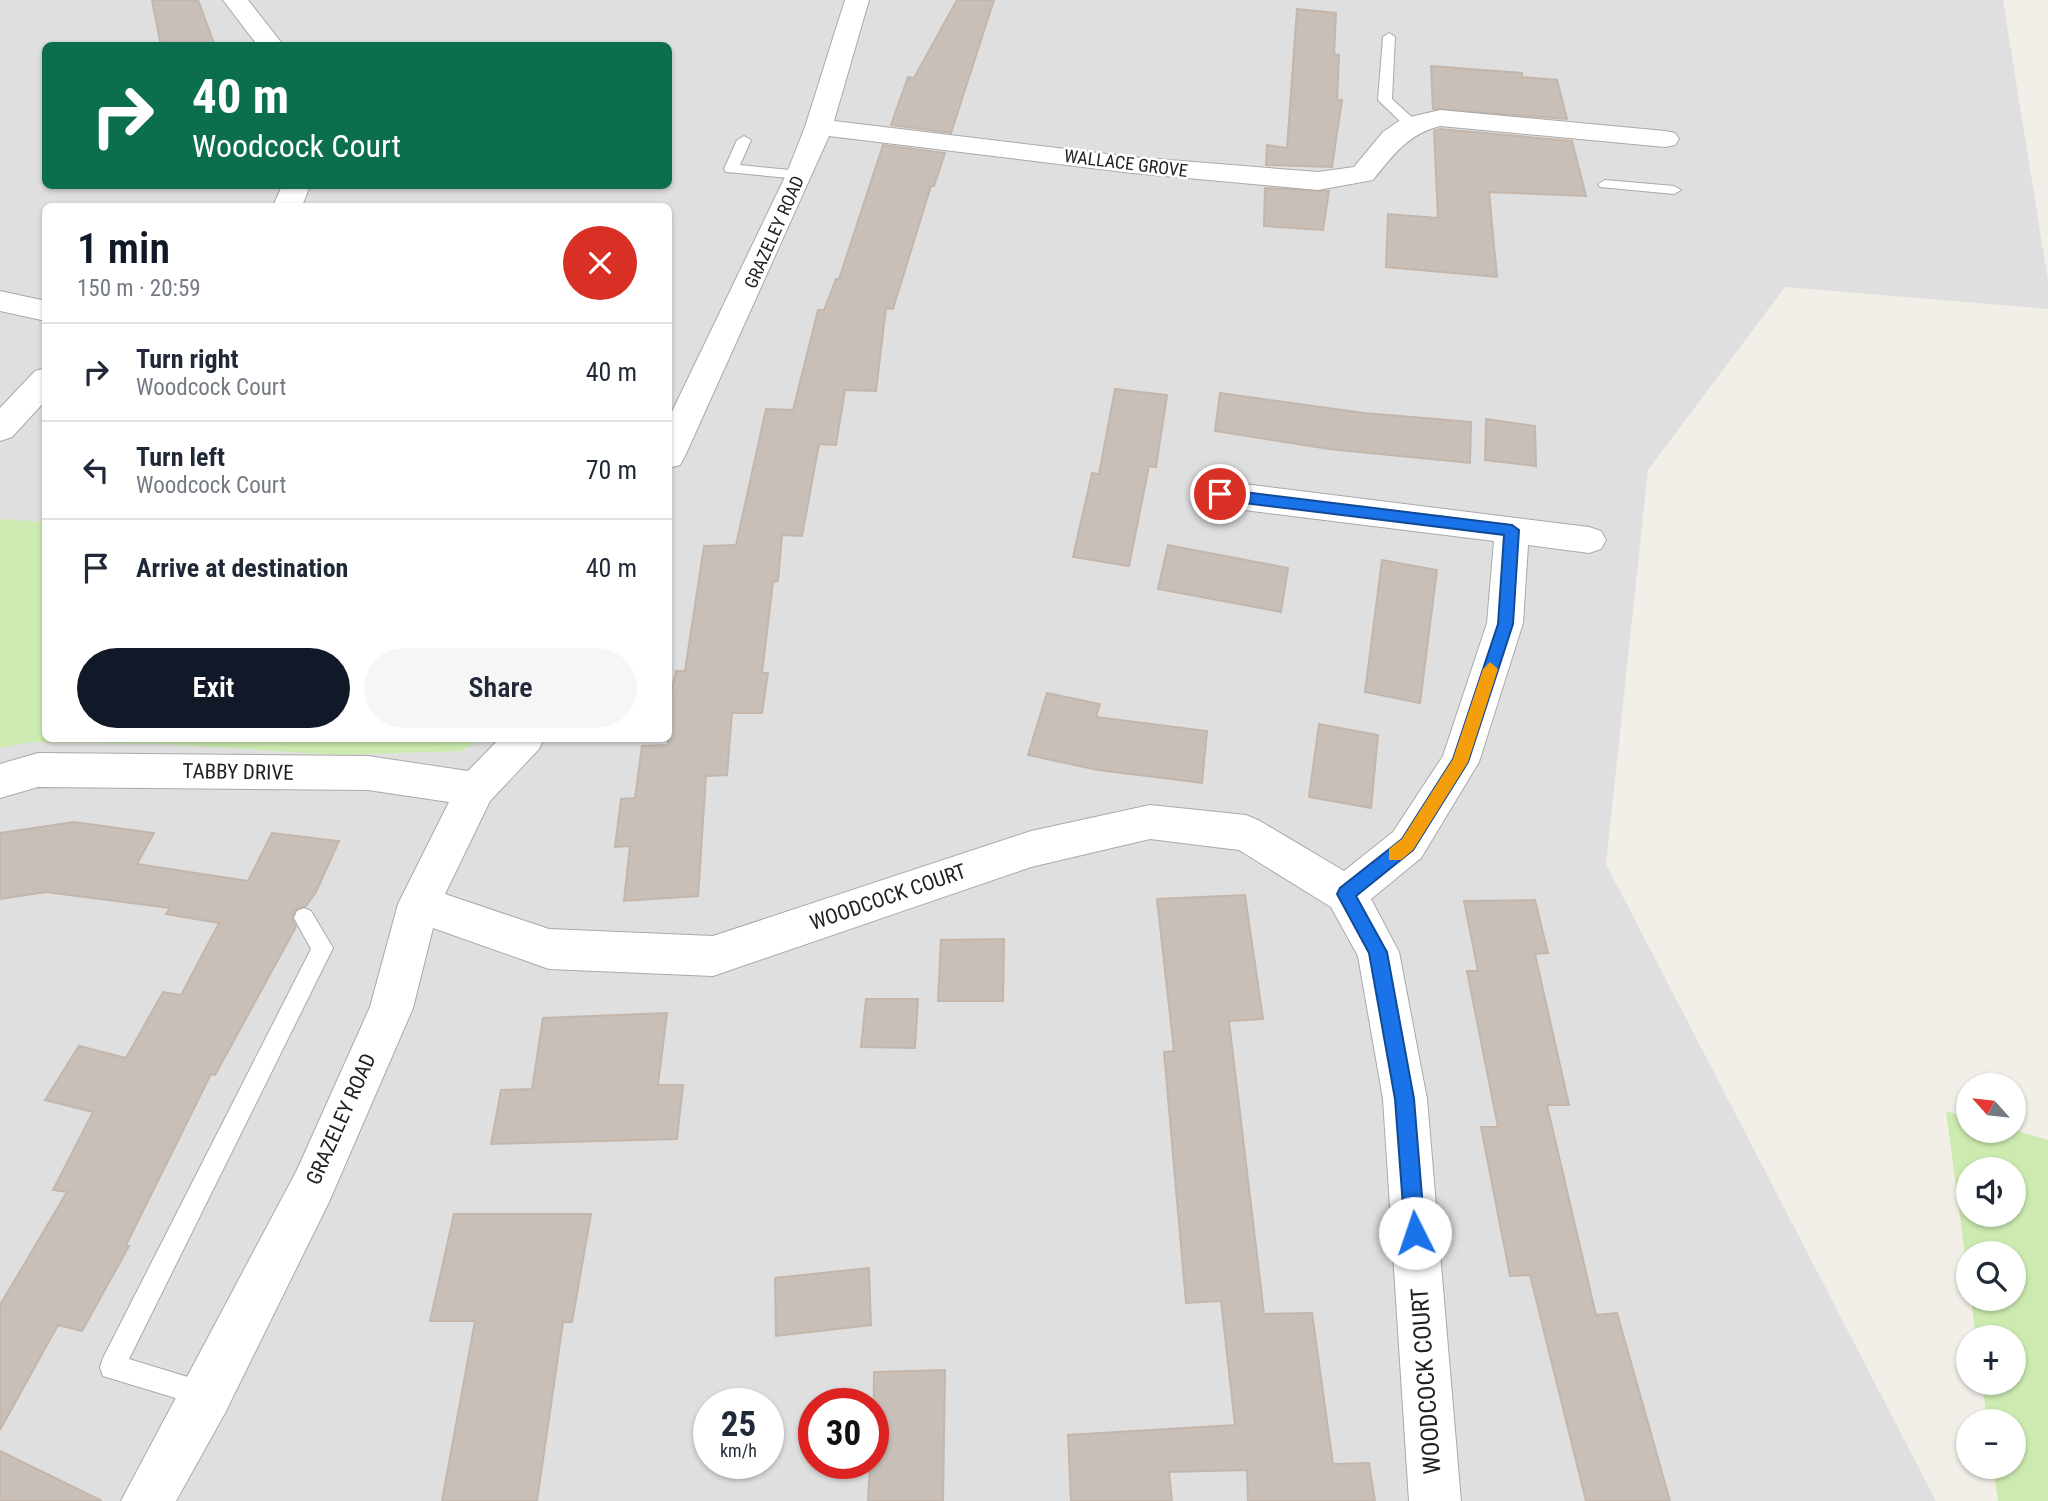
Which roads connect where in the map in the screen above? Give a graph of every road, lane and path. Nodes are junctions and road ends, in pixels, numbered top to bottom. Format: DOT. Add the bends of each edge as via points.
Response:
graph roads {
  1 [pos="235,0"];
  2 [pos="858,0"];
  3 [pos="1389,37"];
  4 [pos="269,42"];
  5 [pos="1412,125"];
  6 [pos="819,127"];
  7 [pos="1625,135"];
  8 [pos="1665,139"];
  9 [pos="744,140"];
  10 [pos="800,175"];
  11 [pos="1633,177"];
  12 [pos="1605,184"];
  13 [pos="1674,190"];
  14 [pos="0,301"];
  15 [pos="42,310"];
  16 [pos="42,383"];
  17 [pos="0,429"];
  18 [pos="672,447"];
  19 [pos="1220,494"];
  20 [pos="1512,530"];
  21 [pos="1589,540"];
  22 [pos="521,742"];
  23 [pos="0,781"];
  24 [pos="476,789"];
  25 [pos="1346,894"];
  26 [pos="418,904"];
  27 [pos="304,918"];
  28 [pos="206,1395"];
  29 [pos="147,1501"];
  30 [pos="1435,1501"];
  1 -- 4 [label="street"];
  2 -- 6 [label="street, GRAZELEY ROAD"];
  3 -- 5 [label="lane" via="1385,100"];
  5 -- 6 [label="street, WALLACE GROVE" via="1393,138 1363,173 1318,181 1132,165"];
  5 -- 7 [label="street, WALLACE GROVE" via="1440,118 1462,119"];
  6 -- 10 [label="street, GRAZELEY ROAD"];
  7 -- 8 [label="street, WALLACE GROVE"];
  7 -- 11 [label="street"];
  9 -- 10 [label="lane" via="731,169"];
  10 -- 18 [label="street, GRAZELEY ROAD"];
  11 -- 12 [label="lane"];
  11 -- 13 [label="lane"];
  14 -- 15 [label="street"];
  16 -- 17 [label="street"];
  19 -- 20 [label="street"];
  20 -- 21 [label="street"];
  20 -- 25 [label="street" via="1505,624 1460,762 1408,845"];
  22 -- 24 [label="street, GRAZELEY ROAD"];
  23 -- 24 [label="street, TABBY DRIVE" via="38,770 368,773"];
  24 -- 26 [label="street, GRAZELEY ROAD"];
  25 -- 26 [label="street, WOODCOCK COURT" via="1246,833 1150,822 1031,849 713,956 549,949"];
  25 -- 30 [label="street, WOODCOCK COURT" via="1378,952 1405,1099"];
  26 -- 28 [label="street, GRAZELEY ROAD" via="385,1020 313,1186"];
  27 -- 28 [label="lane" via="322,948 112,1367"];
  28 -- 29 [label="street, GRAZELEY ROAD"];
}
